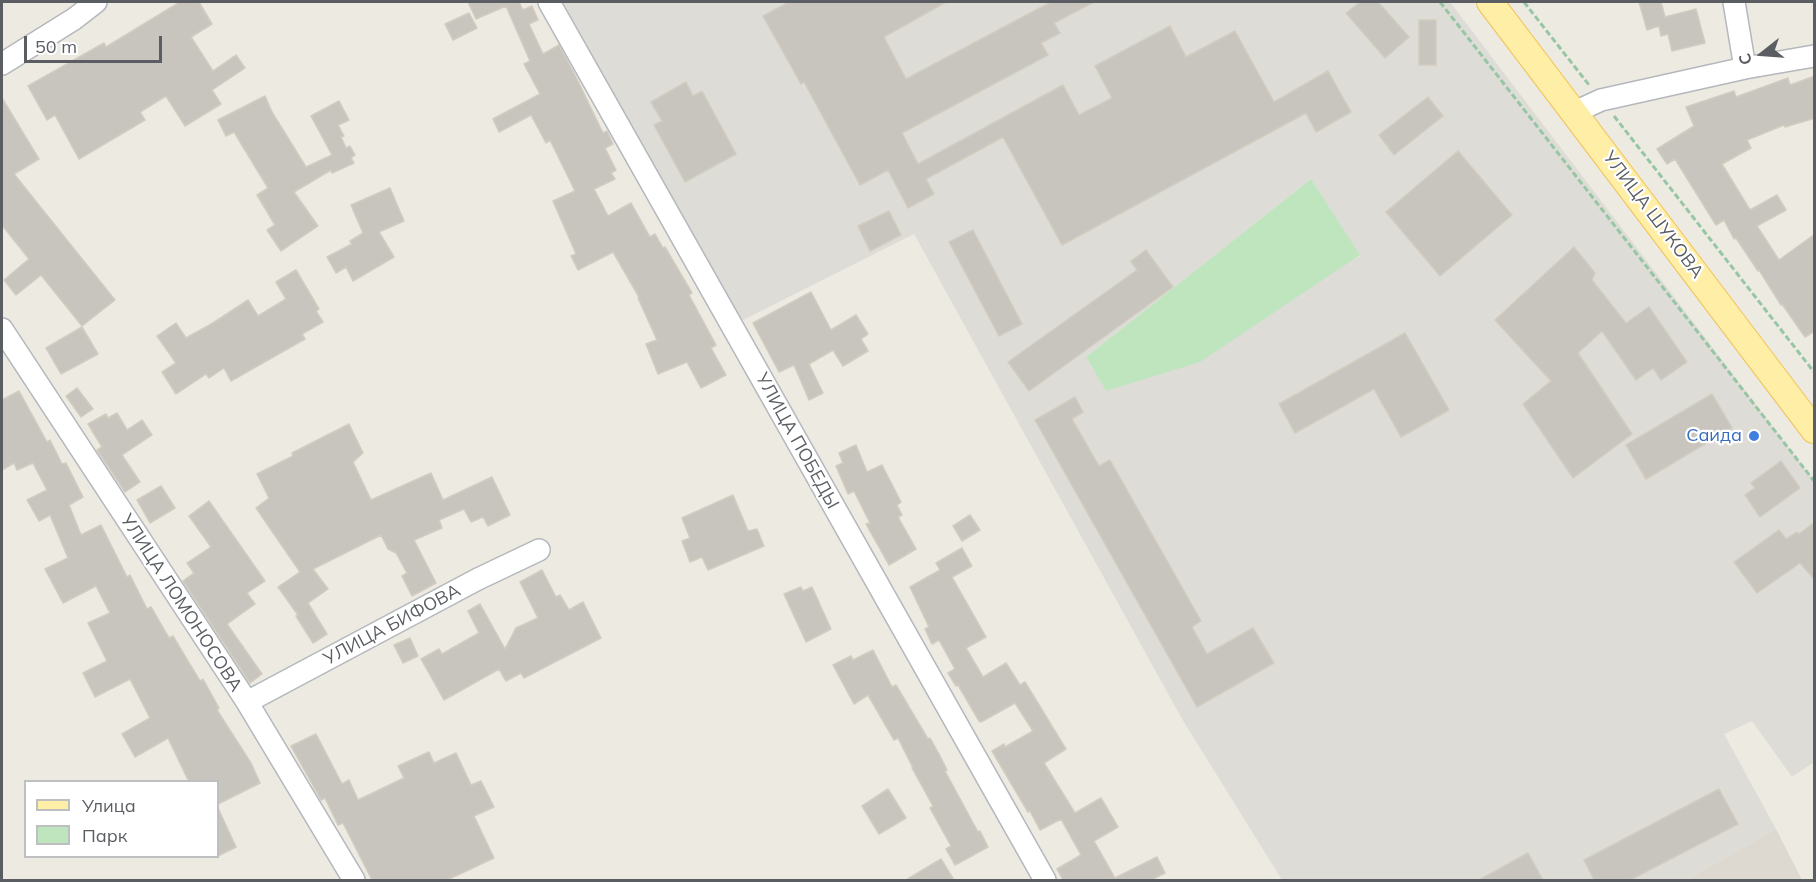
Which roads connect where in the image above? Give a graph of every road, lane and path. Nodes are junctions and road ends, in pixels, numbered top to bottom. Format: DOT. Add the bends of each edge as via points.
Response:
graph roads {
  1 [pos="96,2"];
  2 [pos="549,2"];
  3 [pos="1440,2"];
  4 [pos="1490,2"];
  5 [pos="1524,2"];
  6 [pos="1734,2"];
  7 [pos="1815,56"];
  8 [pos="2,64"];
  9 [pos="1745,68"];
  10 [pos="1601,100"];
  11 [pos="1575,112"];
  12 [pos="2,329"];
  13 [pos="1815,372"];
  14 [pos="1815,430"];
  15 [pos="1815,482"];
  16 [pos="539,550"];
  17 [pos="247,702"];
  18 [pos="354,880"];
  19 [pos="1045,880"];
  1 -- 8 [label="street"];
  2 -- 19 [label="street, УЛИЦА ПОБЕДЫ"];
  3 -- 15 [label="path"];
  4 -- 11 [label="main road, УЛИЦА ШУКОВА"];
  5 -- 10 [label="path"];
  6 -- 9 [label="street"];
  7 -- 9 [label="street"];
  9 -- 10 [label="street"];
  10 -- 11 [label="street"];
  10 -- 13 [label="path"];
  11 -- 14 [label="main road, УЛИЦА ШУКОВА"];
  12 -- 17 [label="street, УЛИЦА ЛОМОНОСОВА"];
  16 -- 17 [label="street, УЛИЦА БИФОВА"];
  17 -- 18 [label="street, УЛИЦА ЛОМОНОСОВА"];
}
